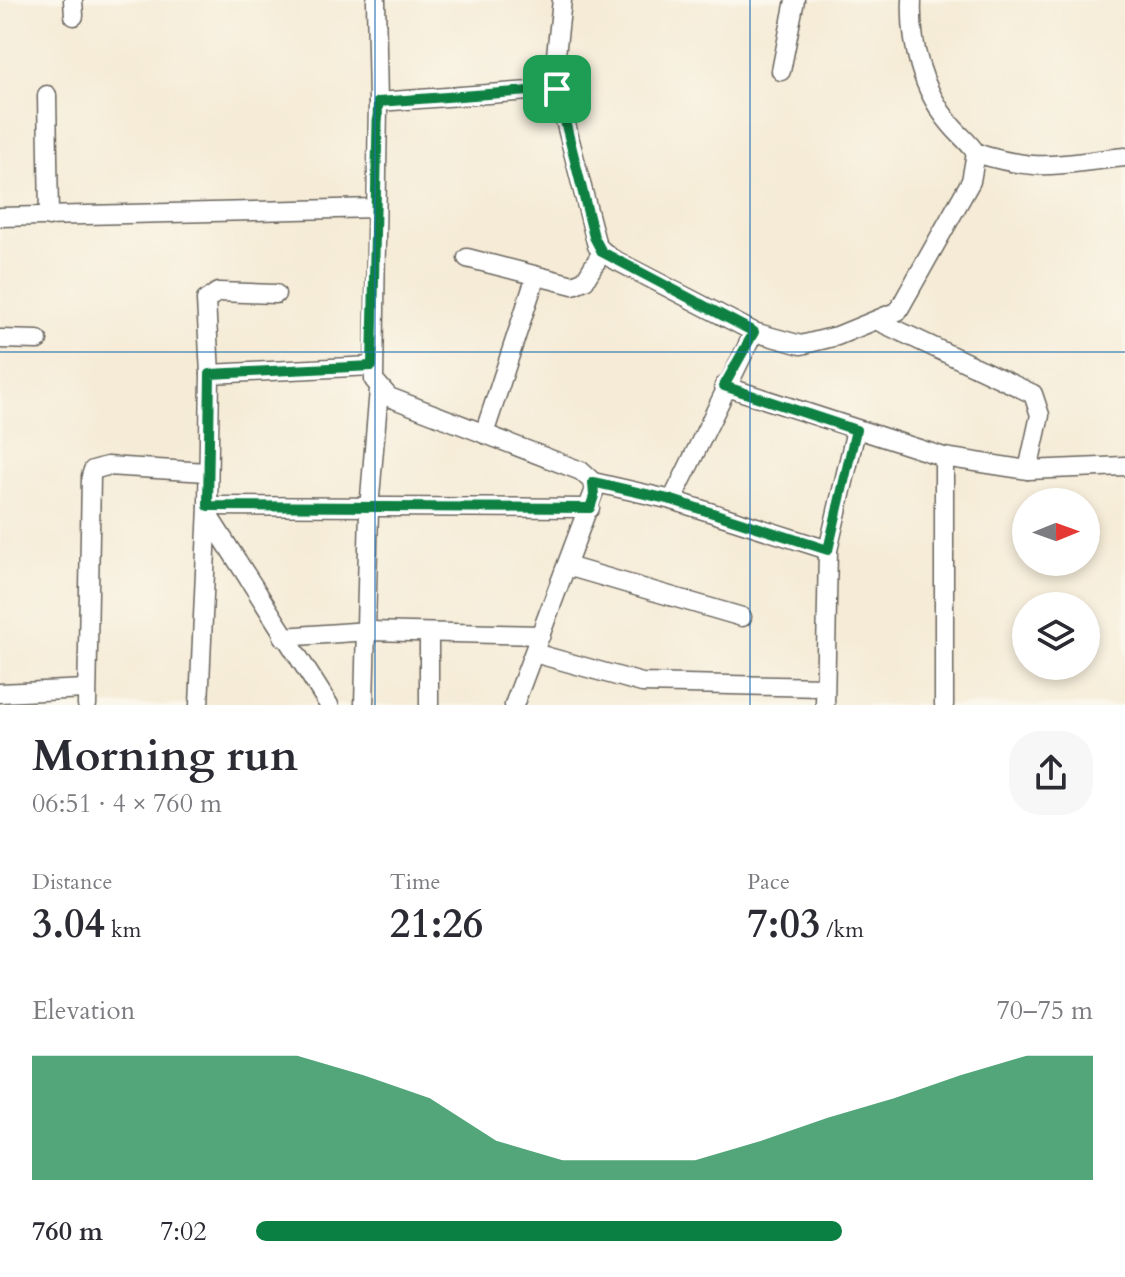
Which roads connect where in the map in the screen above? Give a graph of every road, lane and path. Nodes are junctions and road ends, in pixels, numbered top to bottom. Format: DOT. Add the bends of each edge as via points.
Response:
graph roads {
  1 [pos="376,0"];
  2 [pos="562,0"];
  3 [pos="795,0"];
  4 [pos="912,0"];
  5 [pos="781,71"];
  6 [pos="557,89"];
  7 [pos="47,95"];
  8 [pos="378,102"];
  9 [pos="976,153"];
  10 [pos="1125,157"];
  11 [pos="376,208"];
  12 [pos="0,217"];
  13 [pos="49,217"];
  14 [pos="602,252"];
  15 [pos="467,258"];
  16 [pos="536,276"];
  17 [pos="276,294"];
  18 [pos="878,321"];
  19 [pos="754,332"];
  20 [pos="0,339"];
  21 [pos="38,340"];
  22 [pos="372,366"];
  23 [pos="210,374"];
  24 [pos="724,386"];
  25 [pos="379,389"];
  26 [pos="856,430"];
  27 [pos="484,434"];
  28 [pos="944,457"];
  29 [pos="1125,466"];
  30 [pos="1028,470"];
  31 [pos="207,472"];
  32 [pos="593,482"];
  33 [pos="672,500"];
  34 [pos="590,508"];
  35 [pos="369,509"];
  36 [pos="208,511"];
  37 [pos="828,550"];
  38 [pos="567,566"];
  39 [pos="742,617"];
  40 [pos="368,631"];
  41 [pos="429,634"];
  42 [pos="541,635"];
  43 [pos="283,637"];
  44 [pos="534,653"];
  45 [pos="0,693"];
  46 [pos="824,696"];
  47 [pos="86,697"];
  48 [pos="199,705"];
  49 [pos="329,705"];
  50 [pos="364,705"];
  51 [pos="429,705"];
  52 [pos="514,705"];
  53 [pos="944,705"];
  1 -- 8 [label="street"];
  2 -- 6 [label="street"];
  3 -- 5 [label="street"];
  4 -- 9 [label="street" via="915,54 941,110"];
  6 -- 8 [label="street"];
  6 -- 14 [label="street"];
  7 -- 13 [label="street"];
  8 -- 11 [label="street"];
  9 -- 10 [label="street" via="1049,168"];
  9 -- 18 [label="street" via="971,181 907,300"];
  11 -- 13 [label="street"];
  11 -- 22 [label="street"];
  12 -- 13 [label="street"];
  14 -- 16 [label="street" via="580,284"];
  14 -- 19 [label="street"];
  15 -- 16 [label="street"];
  16 -- 27 [label="street"];
  17 -- 23 [label="street" via="211,294 206,311"];
  18 -- 19 [label="street" via="801,345"];
  18 -- 30 [label="street" via="1033,394 1040,415"];
  19 -- 24 [label="street"];
  20 -- 21 [label="street"];
  22 -- 23 [label="street"];
  22 -- 25 [label="street"];
  23 -- 31 [label="street"];
  24 -- 26 [label="street"];
  24 -- 33 [label="street"];
  25 -- 27 [label="street"];
  25 -- 35 [label="street"];
  26 -- 28 [label="street"];
  26 -- 37 [label="street"];
  27 -- 32 [label="street" via="581,471"];
  28 -- 30 [label="street"];
  28 -- 53 [label="street"];
  29 -- 30 [label="street"];
  31 -- 36 [label="street"];
  31 -- 47 [label="street" via="107,466 93,470"];
  32 -- 33 [label="street"];
  32 -- 34 [label="street"];
  33 -- 37 [label="street"];
  34 -- 35 [label="street"];
  34 -- 38 [label="street"];
  35 -- 36 [label="street"];
  35 -- 40 [label="street"];
  36 -- 43 [label="street"];
  36 -- 48 [label="street"];
  37 -- 46 [label="street"];
  38 -- 39 [label="street"];
  38 -- 42 [label="street"];
  40 -- 41 [label="street"];
  40 -- 43 [label="street"];
  40 -- 50 [label="street"];
  41 -- 42 [label="street"];
  41 -- 51 [label="street"];
  42 -- 44 [label="street"];
  43 -- 49 [label="street"];
  44 -- 46 [label="street" via="642,683"];
  44 -- 52 [label="street"];
  45 -- 47 [label="street"];
}
